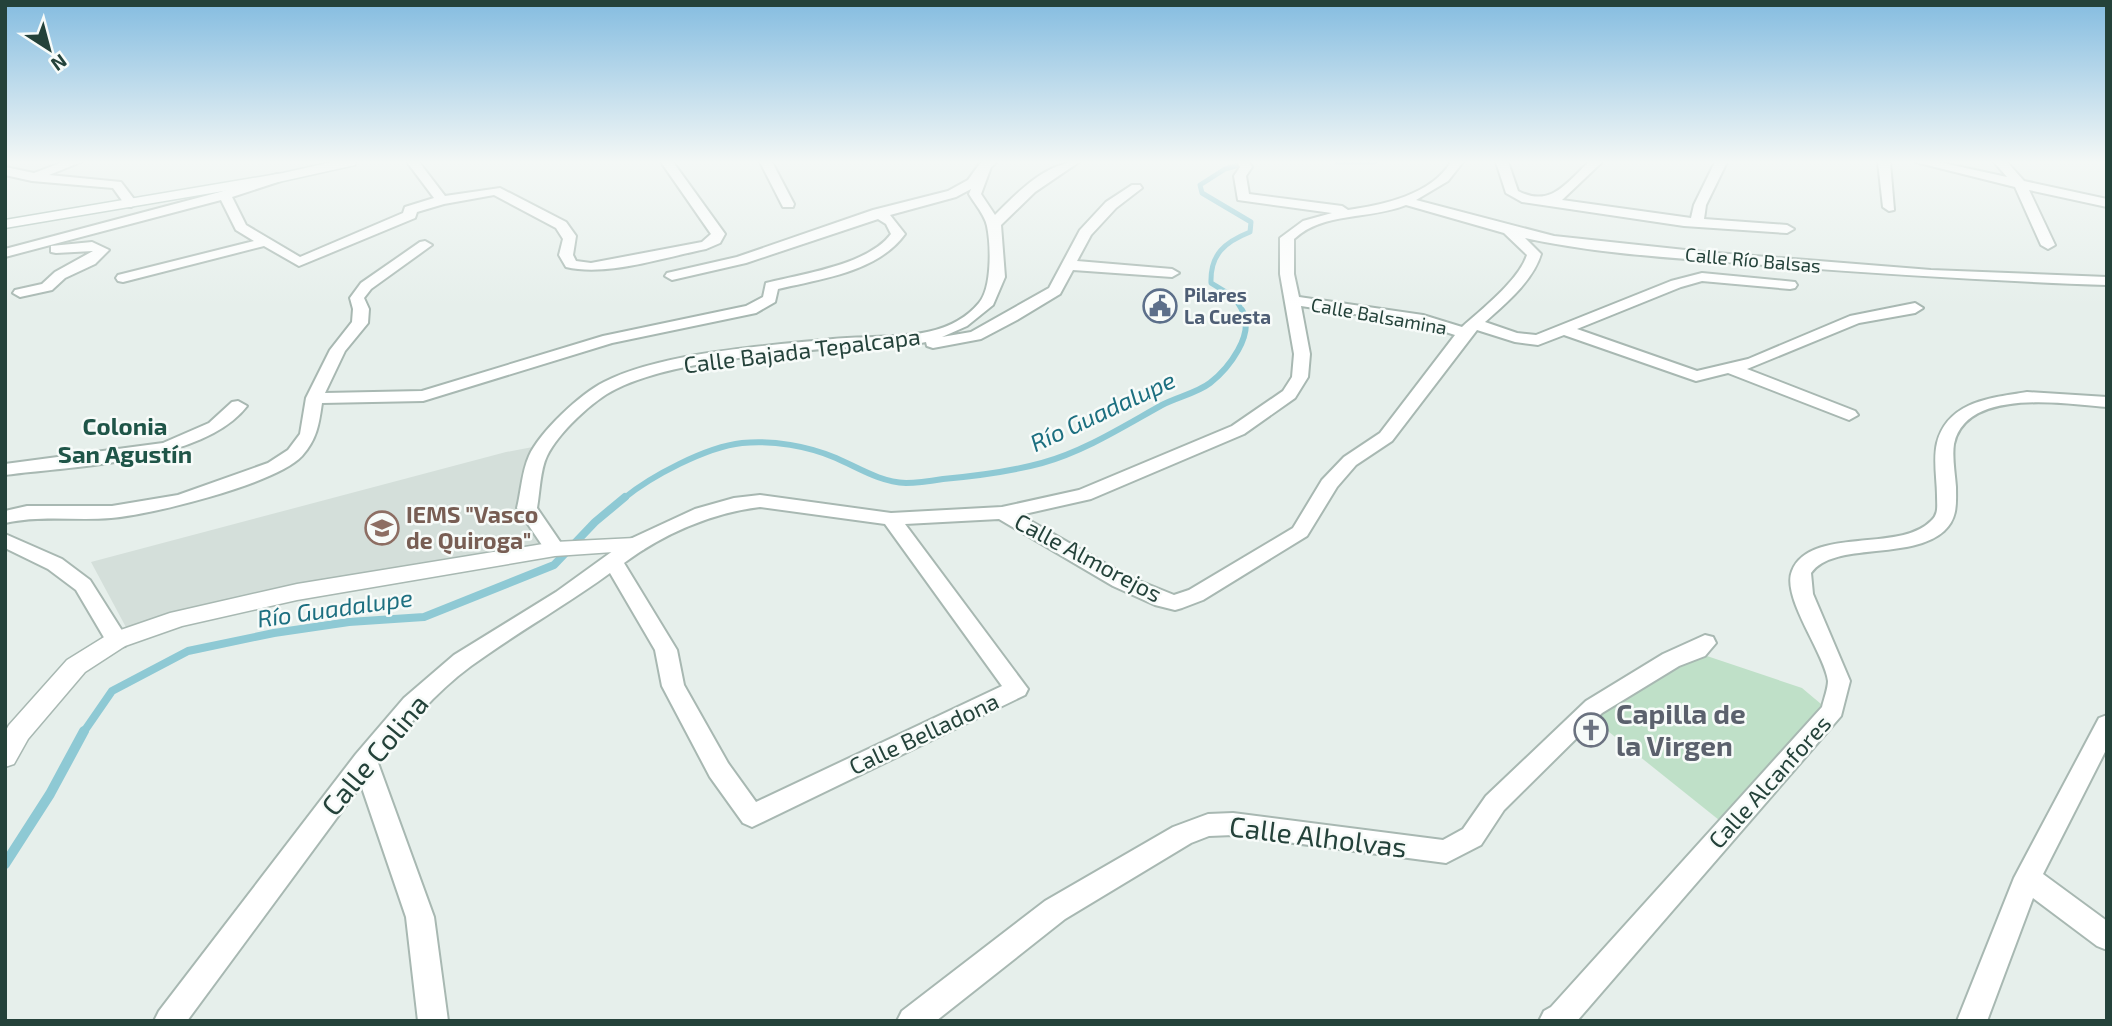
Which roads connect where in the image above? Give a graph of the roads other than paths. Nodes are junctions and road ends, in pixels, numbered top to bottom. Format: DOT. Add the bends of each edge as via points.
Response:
graph roads {
  1 [pos="90,210"];
  2 [pos="170,210"];
  3 [pos="232,210"];
  4 [pos="410,210"];
  5 [pos="532,210"];
  6 [pos="702,210"];
  7 [pos="890,210"];
  8 [pos="986,210"];
  9 [pos="1008,210"];
  10 [pos="1106,210"];
  11 [pos="1347,210"];
  12 [pos="1372,210"];
  13 [pos="1441,210"];
  14 [pos="1603,210"];
  15 [pos="1699,210"];
  16 [pos="2032,210"];
  17 [pos="1364,212"];
  18 [pos="878,213"];
  19 [pos="995,223"];
  20 [pos="1697,223"];
  21 [pos="5,224"];
  22 [pos="1787,229"];
  23 [pos="1509,230"];
  24 [pos="265,242"];
  25 [pos="2048,244"];
  26 [pos="425,245"];
  27 [pos="5,254"];
  28 [pos="1070,265"];
  29 [pos="1172,273"];
  30 [pos="671,276"];
  31 [pos="123,278"];
  32 [pos="2107,281"];
  33 [pos="1790,285"];
  34 [pos="20,293"];
  35 [pos="1294,301"];
  36 [pos="1915,307"];
  37 [pos="1469,328"];
  38 [pos="1563,330"];
  39 [pos="904,342"];
  40 [pos="1728,367"];
  41 [pos="314,398"];
  42 [pos="2107,402"];
  43 [pos="238,406"];
  44 [pos="1849,415"];
  45 [pos="5,470"];
  46 [pos="1002,513"];
  47 [pos="5,517"];
  48 [pos="891,519"];
  49 [pos="5,540"];
  50 [pos="635,545"];
  51 [pos="556,549"];
  52 [pos="613,562"];
  53 [pos="117,640"];
  54 [pos="1705,643"];
  55 [pos="2107,724"];
  56 [pos="5,757"];
  57 [pos="365,761"];
  58 [pos="2027,878"];
  59 [pos="2107,937"];
  60 [pos="169,1021"];
  61 [pos="433,1021"];
  62 [pos="912,1021"];
  63 [pos="1554,1021"];
  64 [pos="1972,1021"];
  1 -- 21 [label="street"];
  2 -- 27 [label="street"];
  3 -- 24 [label="street" via="241,227"];
  4 -- 24 [label="street" via="410,215 299,262"];
  5 -- 6 [label="street" via="568,232 571,241 566,255 571,264 591,267 706,245 718,234"];
  7 -- 18 [label="street"];
  8 -- 19 [label="street"];
  9 -- 19 [label="street"];
  10 -- 28 [label="street" via="1085,233"];
  11 -- 17 [label="street"];
  12 -- 17 [label="street"];
  13 -- 23 [label="street, Calle Río Balsas"];
  14 -- 20 [label="street"];
  15 -- 20 [label="street"];
  16 -- 25 [label="street"];
  17 -- 35 [label="street, Calle Colina" via="1307,224 1287,237 1287,274"];
  18 -- 30 [label="street" via="741,260"];
  18 -- 41 [label="street" via="895,227 894,243 837,268 771,286 771,299 751,310 609,339 423,396"];
  19 -- 39 [label="street, Calle Bajada Tepalcapa" via="998,277 986,305 962,323"];
  20 -- 22 [label="street"];
  23 -- 32 [label="street, Calle Río Balsas" via="1553,240 1704,256 1931,274"];
  23 -- 37 [label="street, Calle Almorejos" via="1534,254 1531,264"];
  24 -- 31 [label="street"];
  26 -- 41 [label="street" via="366,286 357,298 360,323 338,350"];
  27 -- 34 [label="street" via="86,247 102,250 55,275 47,287"];
  28 -- 29 [label="street"];
  28 -- 39 [label="street" via="1055,291 975,336 936,344"];
  33 -- 38 [label="street, Calle Balsamina" via="1702,277"];
  35 -- 37 [label="street, Calle Balsamina"];
  35 -- 46 [label="street, Calle Colina" via="1302,354 1300,377 1289,394 1238,430 1083,495"];
  36 -- 40 [label="street" via="1855,319 1753,363"];
  37 -- 38 [label="street, Calle Balsamina" via="1527,340"];
  37 -- 46 [label="street, Calle Almorejos" via="1386,437 1350,461 1329,484 1300,532 1185,600 1162,600 1120,581"];
  38 -- 40 [label="street" via="1696,376"];
  39 -- 51 [label="street, Calle Bajada Tepalcapa" via="837,343 719,357 648,371 608,386 564,421 538,456 527,508"];
  40 -- 44 [label="street"];
  41 -- 47 [label="street" via="309,434 294,454 247,478 182,500 112,512 27,512"];
  42 -- 63 [label="street, Calle Alcanfores" via="2059,397 2004,399 1964,414 1945,445 1947,512 1938,526 1916,539 1811,559 1801,573 1803,594 1839,681 1833,710"];
  43 -- 45 [label="street" via="215,427 167,448"];
  46 -- 48 [label="street, Calle Colina"];
  48 -- 50 [label="street, Calle Colina" via="760,501 702,513"];
  48 -- 52 [label="street, Calle Belladona" via="1017,689 752,816 719,770 673,686 666,650"];
  49 -- 53 [label="street" via="55,564 83,585"];
  50 -- 51 [label="street"];
  50 -- 52 [label="street, Calle Colina"];
  51 -- 53 [label="street" via="297,592 178,619"];
  52 -- 57 [label="street, Calle Colina" via="461,661 412,704"];
  53 -- 56 [label="street" via="76,666 18,732"];
  54 -- 62 [label="street, Calle Alholvas" via="1594,708 1495,803 1472,837 1446,852 1233,824 1208,825 1182,835 1055,911"];
  55 -- 58 [label="street"];
  57 -- 60 [label="street, Calle Colina"];
  57 -- 61 [label="street" via="420,917"];
  58 -- 59 [label="street"];
  58 -- 64 [label="street"];
}
